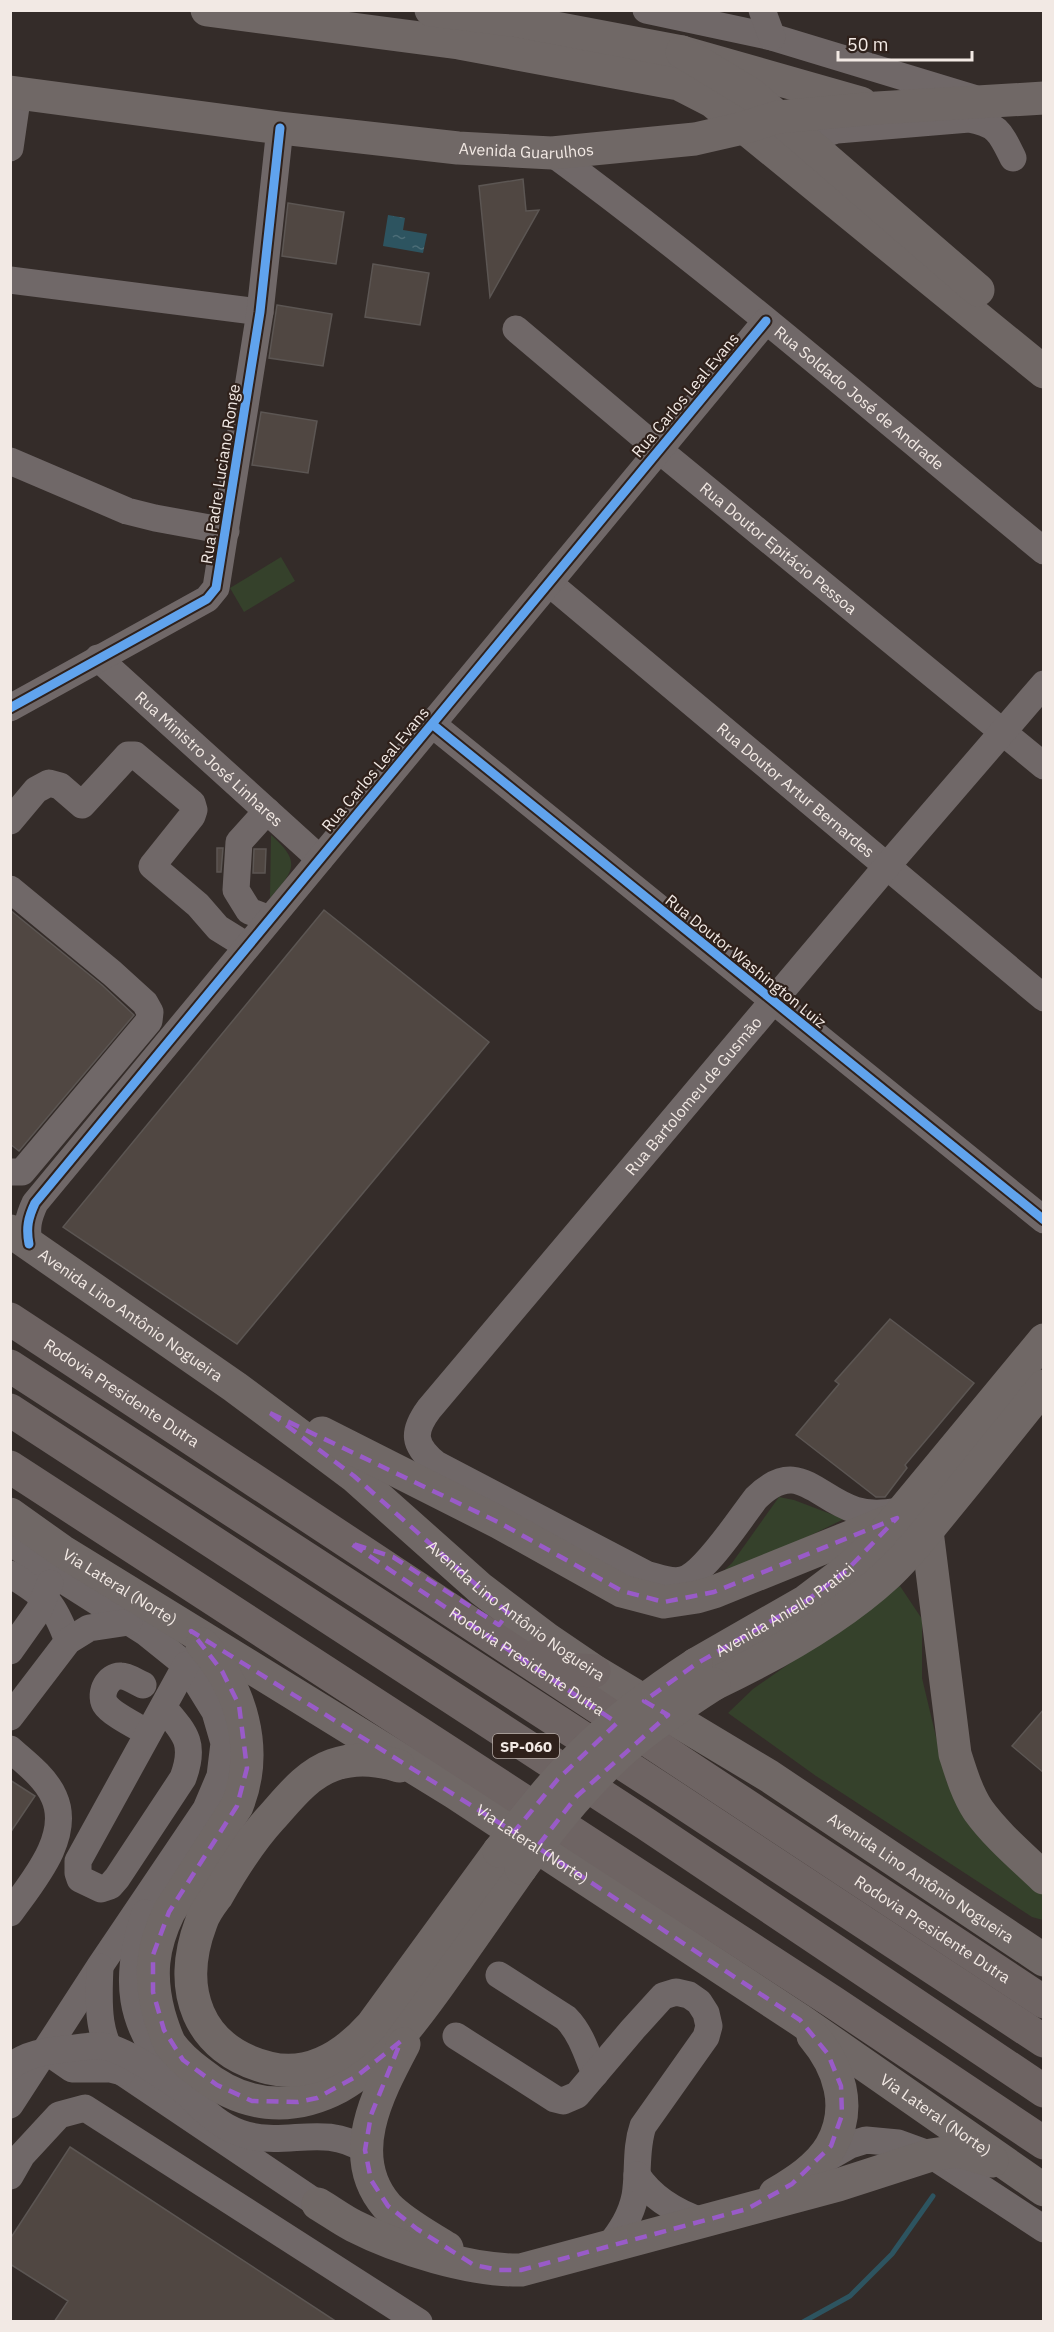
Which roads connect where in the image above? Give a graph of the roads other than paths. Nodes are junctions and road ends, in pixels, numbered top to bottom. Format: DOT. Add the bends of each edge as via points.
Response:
graph roads {
  1 [pos="207,10"];
  2 [pos="431,10"];
  3 [pos="646,10"];
  4 [pos="762,10"];
  5 [pos="677,13"];
  6 [pos="772,37"];
  7 [pos="682,52"];
  8 [pos="14,92"];
  9 [pos="1044,98"];
  10 [pos="877,108"];
  11 [pos="997,112"];
  12 [pos="778,117"];
  13 [pos="280,128"];
  14 [pos="743,128"];
  15 [pos="10,148"];
  16 [pos="596,149"];
  17 [pos="552,153"];
  18 [pos="800,156"];
  19 [pos="1013,158"];
  20 [pos="617,201"];
  21 [pos="10,280"];
  22 [pos="260,312"];
  23 [pos="766,321"];
  24 [pos="516,329"];
  25 [pos="1044,346"];
  26 [pos="1044,372"];
  27 [pos="659,450"];
  28 [pos="10,461"];
  29 [pos="226,531"];
  30 [pos="1044,551"];
  31 [pos="549,583"];
  32 [pos="98,658"];
  33 [pos="1044,684"];
  34 [pos="10,708"];
  35 [pos="432,724"];
  36 [pos="1002,732"];
  37 [pos="1044,766"];
  38 [pos="267,812"];
  39 [pos="10,820"];
  40 [pos="320,859"];
  41 [pos="157,860"];
  42 [pos="887,866"];
  43 [pos="10,889"];
  44 [pos="251,942"];
  45 [pos="1044,998"];
  46 [pos="773,1003"];
  47 [pos="10,1172"];
  48 [pos="34,1203"];
  49 [pos="10,1216"];
  50 [pos="1044,1220"];
  51 [pos="20,1237"];
  52 [pos="10,1319"];
  53 [pos="1044,1340"];
  54 [pos="10,1366"];
  55 [pos="1044,1386"];
  56 [pos="10,1410"];
  57 [pos="270,1413"];
  58 [pos="10,1435"];
  59 [pos="10,1467"];
  60 [pos="10,1514"];
  61 [pos="909,1520"];
  62 [pos="10,1541"];
  63 [pos="350,1543"];
  64 [pos="223,1548"];
  65 [pos="10,1574"];
  66 [pos="49,1586"];
  67 [pos="129,1622"];
  68 [pos="190,1631"];
  69 [pos="68,1641"];
  70 [pos="10,1651"];
  71 [pos="186,1665"];
  72 [pos="594,1671"];
  73 [pos="143,1685"];
  74 [pos="163,1707"];
  75 [pos="10,1717"];
  76 [pos="148,1733"];
  77 [pos="10,1749"];
  78 [pos="455,1793"];
  79 [pos="646,1824"];
  80 [pos="510,1859"];
  81 [pos="1044,1878"];
  82 [pos="155,1883"];
  83 [pos="10,1913"];
  84 [pos="1009,1937"];
  85 [pos="1044,1942"];
  86 [pos="1044,1960"];
  87 [pos="100,1966"];
  88 [pos="499,1975"];
  89 [pos="1044,2002"];
  90 [pos="425,2006"];
  91 [pos="800,2020"];
  92 [pos="456,2036"];
  93 [pos="1044,2041"];
  94 [pos="106,2046"];
  95 [pos="46,2051"];
  96 [pos="10,2067"];
  97 [pos="72,2068"];
  98 [pos="122,2072"];
  99 [pos="595,2074"];
  100 [pos="183,2091"];
  101 [pos="1044,2091"];
  102 [pos="14,2099"];
  103 [pos="1038,2135"];
  104 [pos="931,2155"];
  105 [pos="368,2165"];
  106 [pos="636,2175"];
  107 [pos="826,2175"];
  108 [pos="10,2176"];
  109 [pos="1041,2188"];
  110 [pos="998,2199"];
  111 [pos="318,2204"];
  112 [pos="702,2221"];
  113 [pos="1044,2229"];
  114 [pos="609,2246"];
  115 [pos="474,2265"];
  116 [pos="419,2322"];
  1 -- 14 [label="main road" via="459,43 679,84 712,101"];
  2 -- 7 [label="main road" via="518,21"];
  3 -- 5 [label="street"];
  4 -- 6 [label="street"];
  5 -- 6 [label="street"];
  6 -- 11 [label="street"];
  7 -- 10 [label="main road"];
  7 -- 12 [label="main road" via="751,94"];
  8 -- 13 [label="main road, Avenida Guarulhos"];
  8 -- 15 [label="street"];
  9 -- 11 [label="main road, Avenida Guarulhos"];
  10 -- 11 [label="main road, Avenida Guarulhos"];
  10 -- 12 [label="main road, Avenida Guarulhos"];
  11 -- 18 [label="street" via="988,124 969,119 837,130 818,136"];
  11 -- 19 [label="street"];
  12 -- 14 [label="main road, Avenida Guarulhos"];
  12 -- 18 [label="main road"];
  13 -- 17 [label="main road, Avenida Guarulhos" via="458,148"];
  13 -- 22 [label="street, Rua Padre Luciano Ronge"];
  14 -- 16 [label="main road, Avenida Guarulhos" via="664,143"];
  14 -- 18 [label="main road"];
  16 -- 17 [label="main road, Avenida Guarulhos"];
  16 -- 20 [label="street, Rua Soldado José de Andrade"];
  17 -- 20 [label="street, Rua Soldado José de Andrade"];
  18 -- 25 [label="main road"];
  18 -- 26 [label="main road"];
  20 -- 23 [label="street, Rua Soldado José de Andrade"];
  21 -- 22 [label="street"];
  22 -- 29 [label="street, Rua Padre Luciano Ronge"];
  23 -- 27 [label="street, Rua Carlos Leal Evans"];
  23 -- 30 [label="street, Rua Soldado José de Andrade"];
  24 -- 27 [label="street, Rua Doutor Epitácio Pessoa"];
  27 -- 31 [label="street, Rua Carlos Leal Evans"];
  27 -- 36 [label="street, Rua Doutor Epitácio Pessoa"];
  28 -- 29 [label="street" via="127,511"];
  29 -- 32 [label="street, Rua Padre Luciano Ronge" via="216,588 210,597"];
  31 -- 35 [label="street, Rua Carlos Leal Evans"];
  31 -- 42 [label="street, Rua Doutor Artur Bernardes"];
  32 -- 34 [label="street, Rua Padre Luciano Ronge"];
  32 -- 38 [label="street, Rua Ministro José Linhares"];
  33 -- 36 [label="street, Rua Bartolomeu de Gusmão"];
  35 -- 40 [label="street, Rua Carlos Leal Evans"];
  35 -- 46 [label="street, Rua Doutor Washington Luiz"];
  36 -- 37 [label="street, Rua Doutor Epitácio Pessoa"];
  36 -- 42 [label="street, Rua Bartolomeu de Gusmão"];
  38 -- 40 [label="street, Rua Ministro José Linhares"];
  38 -- 44 [label="street" via="239,842 236,890 249,911"];
  39 -- 41 [label="street" via="36,790 49,783 60,786 82,805 128,755 135,755 194,807 192,816"];
  40 -- 44 [label="street, Rua Carlos Leal Evans"];
  41 -- 44 [label="street"];
  41 -- 44 [label="street" via="218,928"];
  42 -- 45 [label="street, Rua Doutor Artur Bernardes"];
  42 -- 46 [label="street, Rua Bartolomeu de Gusmão"];
  43 -- 47 [label="street" via="112,973 145,1003 150,1015 149,1021 22,1172"];
  44 -- 48 [label="street, Rua Carlos Leal Evans"];
  46 -- 50 [label="street, Rua Doutor Washington Luiz"];
  46 -- 61 [label="street, Rua Bartolomeu de Gusmão" via="429,1409 417,1428 417,1437 422,1451 450,1473 646,1574 669,1580 680,1581 696,1574 756,1498 777,1482 801,1480 835,1501 866,1513"];
  48 -- 49 [label="street, Rua Carlos Leal Evans"];
  48 -- 51 [label="street, Rua Carlos Leal Evans"];
  51 -- 57 [label="main road, Avenida Lino Antônio Nogueira"];
  52 -- 63 [label="highway, Rodovia Presidente Dutra"];
  53 -- 61 [label="main road, Avenida Aniello Pratici"];
  54 -- 93 [label="highway, Rodovia Presidente Dutra / SP-060"];
  55 -- 61 [label="main road, Avenida Aniello Pratici"];
  56 -- 64 [label="highway, SP-060"];
  57 -- 61 [label="main road" via="317,1431 490,1518 622,1591 664,1602 714,1592"];
  57 -- 72 [label="main road, Avenida Lino Antônio Nogueira" via="354,1476 482,1589"];
  58 -- 64 [label="highway" via="145,1521"];
  59 -- 103 [label="highway, SP-060"];
  60 -- 68 [label="main road, Via Lateral (Norte)"];
  61 -- 80 [label="main road, Avenida Aniello Pratici, bridge" via="888,1575 850,1606 750,1666 705,1674 676,1708 625,1748"];
  61 -- 81 [label="main road" via="954,1754 964,1782 996,1832"];
  62 -- 66 [label="street"];
  63 -- 72 [label="highway" via="393,1557 565,1669"];
  63 -- 89 [label="highway, Rodovia Presidente Dutra"];
  64 -- 79 [label="highway, SP-060"];
  65 -- 66 [label="street"];
  66 -- 67 [label="street"];
  66 -- 69 [label="street"];
  66 -- 70 [label="street"];
  67 -- 69 [label="street" via="89,1628"];
  67 -- 71 [label="street"];
  68 -- 78 [label="main road, Via Lateral (Norte)"];
  68 -- 90 [label="main road" via="222,1671 239,1705 246,1730 247,1768 237,1806 169,1912 158,1937 153,1955 153,1992 170,2044 205,2077 235,2094 252,2101 298,2102 317,2098 357,2076"];
  69 -- 75 [label="street"];
  71 -- 74 [label="street"];
  71 -- 82 [label="street" via="215,1712 224,1743 220,1776 206,1809"];
  72 -- 84 [label="main road, Avenida Lino Antônio Nogueira" via="769,1776"];
  73 -- 76 [label="street" via="117,1676 105,1688 103,1699 109,1708"];
  74 -- 76 [label="street"];
  74 -- 76 [label="street" via="187,1738 189,1761 183,1778 110,1886 101,1889 82,1882 78,1861"];
  77 -- 83 [label="street" via="54,1794 59,1819 48,1856"];
  78 -- 80 [label="main road" via="395,1764 353,1759 318,1772 296,1791 259,1831 201,1921 190,1964 190,1982 194,2006 218,2043 272,2069 326,2063 357,2042"];
  78 -- 91 [label="main road, Via Lateral (Norte)"];
  79 -- 101 [label="highway, SP-060"];
  79 -- 103 [label="highway, SP-060"];
  80 -- 90 [label="main road"];
  82 -- 87 [label="street"];
  82 -- 100 [label="street" via="135,1942 133,2001 156,2058"];
  84 -- 85 [label="main road"];
  84 -- 86 [label="main road, Avenida Lino Antônio Nogueira"];
  87 -- 94 [label="street" via="98,2001"];
  87 -- 95 [label="street"];
  88 -- 99 [label="street" via="574,2025"];
  90 -- 105 [label="main road" via="371,2115"];
  91 -- 107 [label="main road" via="828,2054 841,2086 842,2115"];
  91 -- 109 [label="main road, Via Lateral (Norte)"];
  92 -- 99 [label="street" via="555,2099 572,2099"];
  94 -- 95 [label="street"];
  94 -- 98 [label="street"];
  94 -- 100 [label="street"];
  95 -- 96 [label="street"];
  95 -- 97 [label="street"];
  95 -- 102 [label="street"];
  97 -- 98 [label="street"];
  97 -- 102 [label="street"];
  98 -- 111 [label="street"];
  99 -- 106 [label="street" via="663,1996 676,1992 689,1995 706,2013 706,2037 643,2126"];
  100 -- 105 [label="street" via="214,2120 241,2134 267,2139 330,2136 351,2141"];
  104 -- 107 [label="main road"];
  104 -- 109 [label="main road" via="958,2151 975,2154"];
  104 -- 110 [label="street"];
  105 -- 111 [label="main road" via="346,2201"];
  105 -- 115 [label="main road" via="388,2206"];
  106 -- 112 [label="street" via="658,2199 685,2216"];
  106 -- 114 [label="street" via="629,2215"];
  107 -- 110 [label="street" via="938,2177"];
  107 -- 112 [label="main road" via="792,2184 747,2209"];
  108 -- 116 [label="street" via="22,2155 59,2115 85,2108"];
  110 -- 113 [label="street"];
  111 -- 115 [label="main road" via="354,2226 393,2242"];
  112 -- 114 [label="main road"];
  114 -- 115 [label="main road" via="521,2270"];
}
